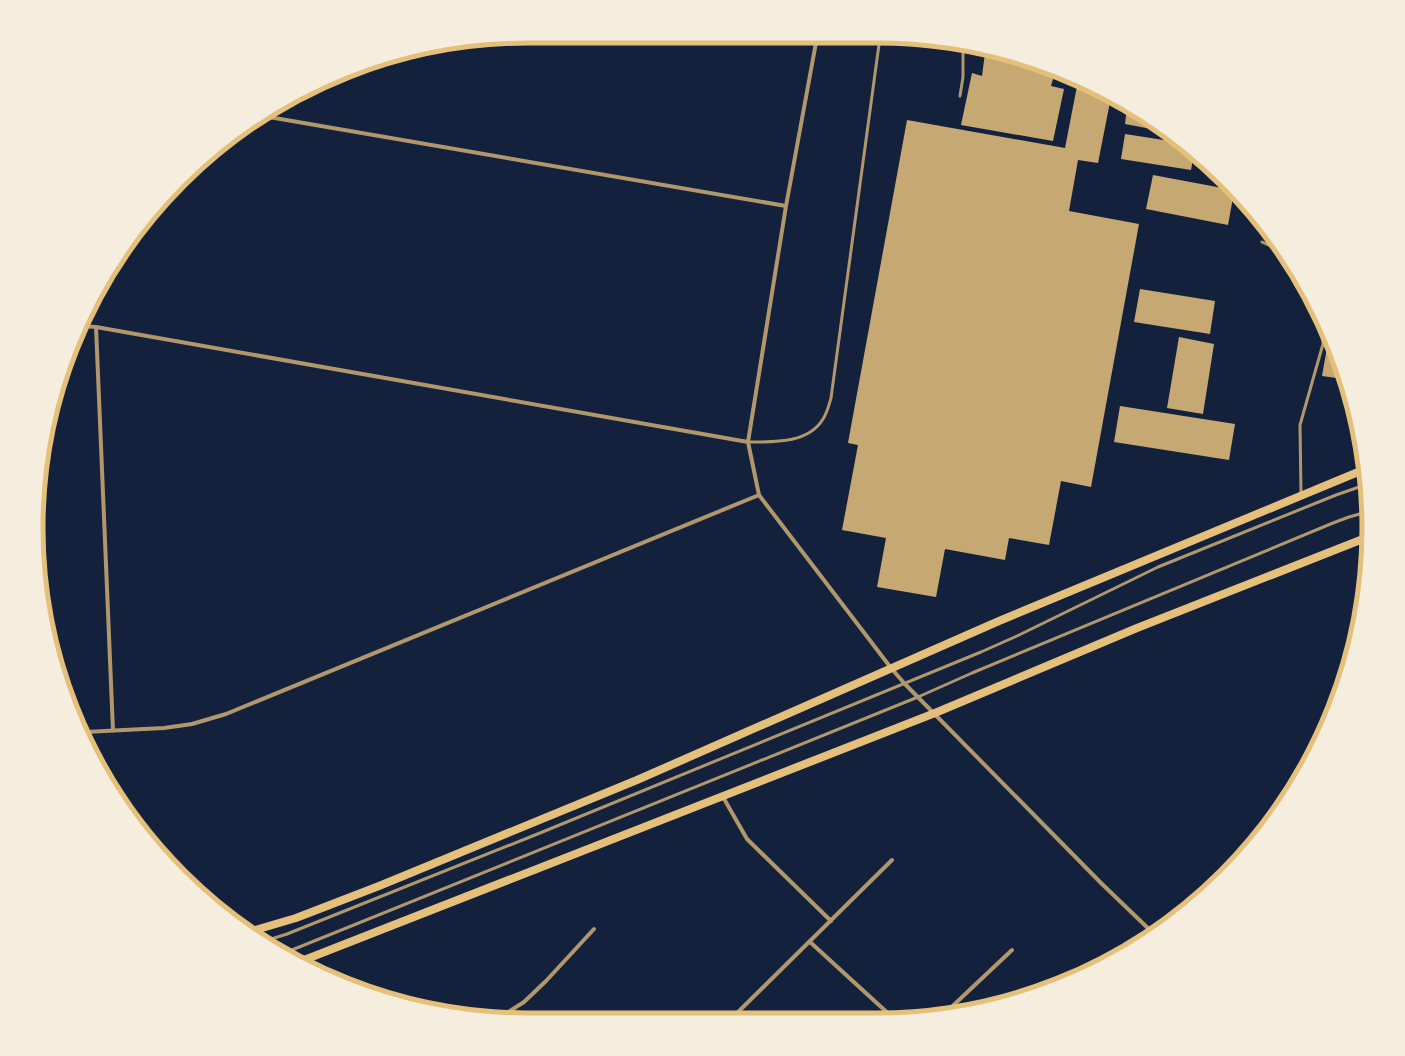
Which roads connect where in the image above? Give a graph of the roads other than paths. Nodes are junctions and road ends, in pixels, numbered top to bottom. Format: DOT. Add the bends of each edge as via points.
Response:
graph roads {
  1 [pos="816,43"];
  2 [pos="879,43"];
  3 [pos="963,51"];
  4 [pos="960,96"];
  5 [pos="271,117"];
  6 [pos="786,206"];
  7 [pos="1262,242"];
  8 [pos="1271,246"];
  9 [pos="87,326"];
  10 [pos="96,327"];
  11 [pos="1323,338"];
  12 [pos="748,442"];
  13 [pos="1359,472"];
  14 [pos="1360,487"];
  15 [pos="759,495"];
  16 [pos="1301,496"];
  17 [pos="1362,514"];
  18 [pos="1362,539"];
  19 [pos="891,668"];
  20 [pos="904,683"];
  21 [pos="918,696"];
  22 [pos="935,713"];
  23 [pos="113,731"];
  24 [pos="88,732"];
  25 [pos="723,797"];
  26 [pos="892,860"];
  27 [pos="831,921"];
  28 [pos="594,929"];
  29 [pos="1149,929"];
  30 [pos="257,930"];
  31 [pos="271,939"];
  32 [pos="810,942"];
  33 [pos="1012,950"];
  34 [pos="290,951"];
  35 [pos="306,959"];
  36 [pos="951,1007"];
  37 [pos="508,1012"];
  38 [pos="737,1013"];
  39 [pos="886,1013"];
  1 -- 6 [label="street"];
  2 -- 12 [label="lane" via="831,398 824,419 814,430 796,439"];
  3 -- 4 [label="lane"];
  5 -- 6 [label="street"];
  6 -- 12 [label="street"];
  7 -- 8 [label="lane"];
  9 -- 10 [label="street"];
  10 -- 12 [label="street"];
  10 -- 23 [label="street"];
  11 -- 16 [label="lane" via="1300,425"];
  12 -- 15 [label="street"];
  13 -- 16 [label="main road"];
  14 -- 20 [label="lane" via="1158,567 1017,636"];
  15 -- 19 [label="street"];
  15 -- 23 [label="street" via="226,714 192,724"];
  16 -- 19 [label="main road"];
  17 -- 21 [label="lane" via="1333,523"];
  18 -- 22 [label="main road" via="1137,628"];
  19 -- 20 [label="street"];
  19 -- 30 [label="main road" via="637,780 365,892"];
  20 -- 21 [label="street"];
  20 -- 31 [label="lane" via="540,833"];
  21 -- 22 [label="street"];
  21 -- 34 [label="lane"];
  22 -- 25 [label="main road"];
  22 -- 29 [label="street"];
  23 -- 24 [label="street"];
  25 -- 27 [label="street" via="747,839"];
  25 -- 35 [label="main road"];
  26 -- 27 [label="street"];
  27 -- 32 [label="street"];
  28 -- 37 [label="street" via="546,981 524,1002"];
  32 -- 38 [label="street"];
  32 -- 39 [label="street"];
  33 -- 36 [label="street"];
}
